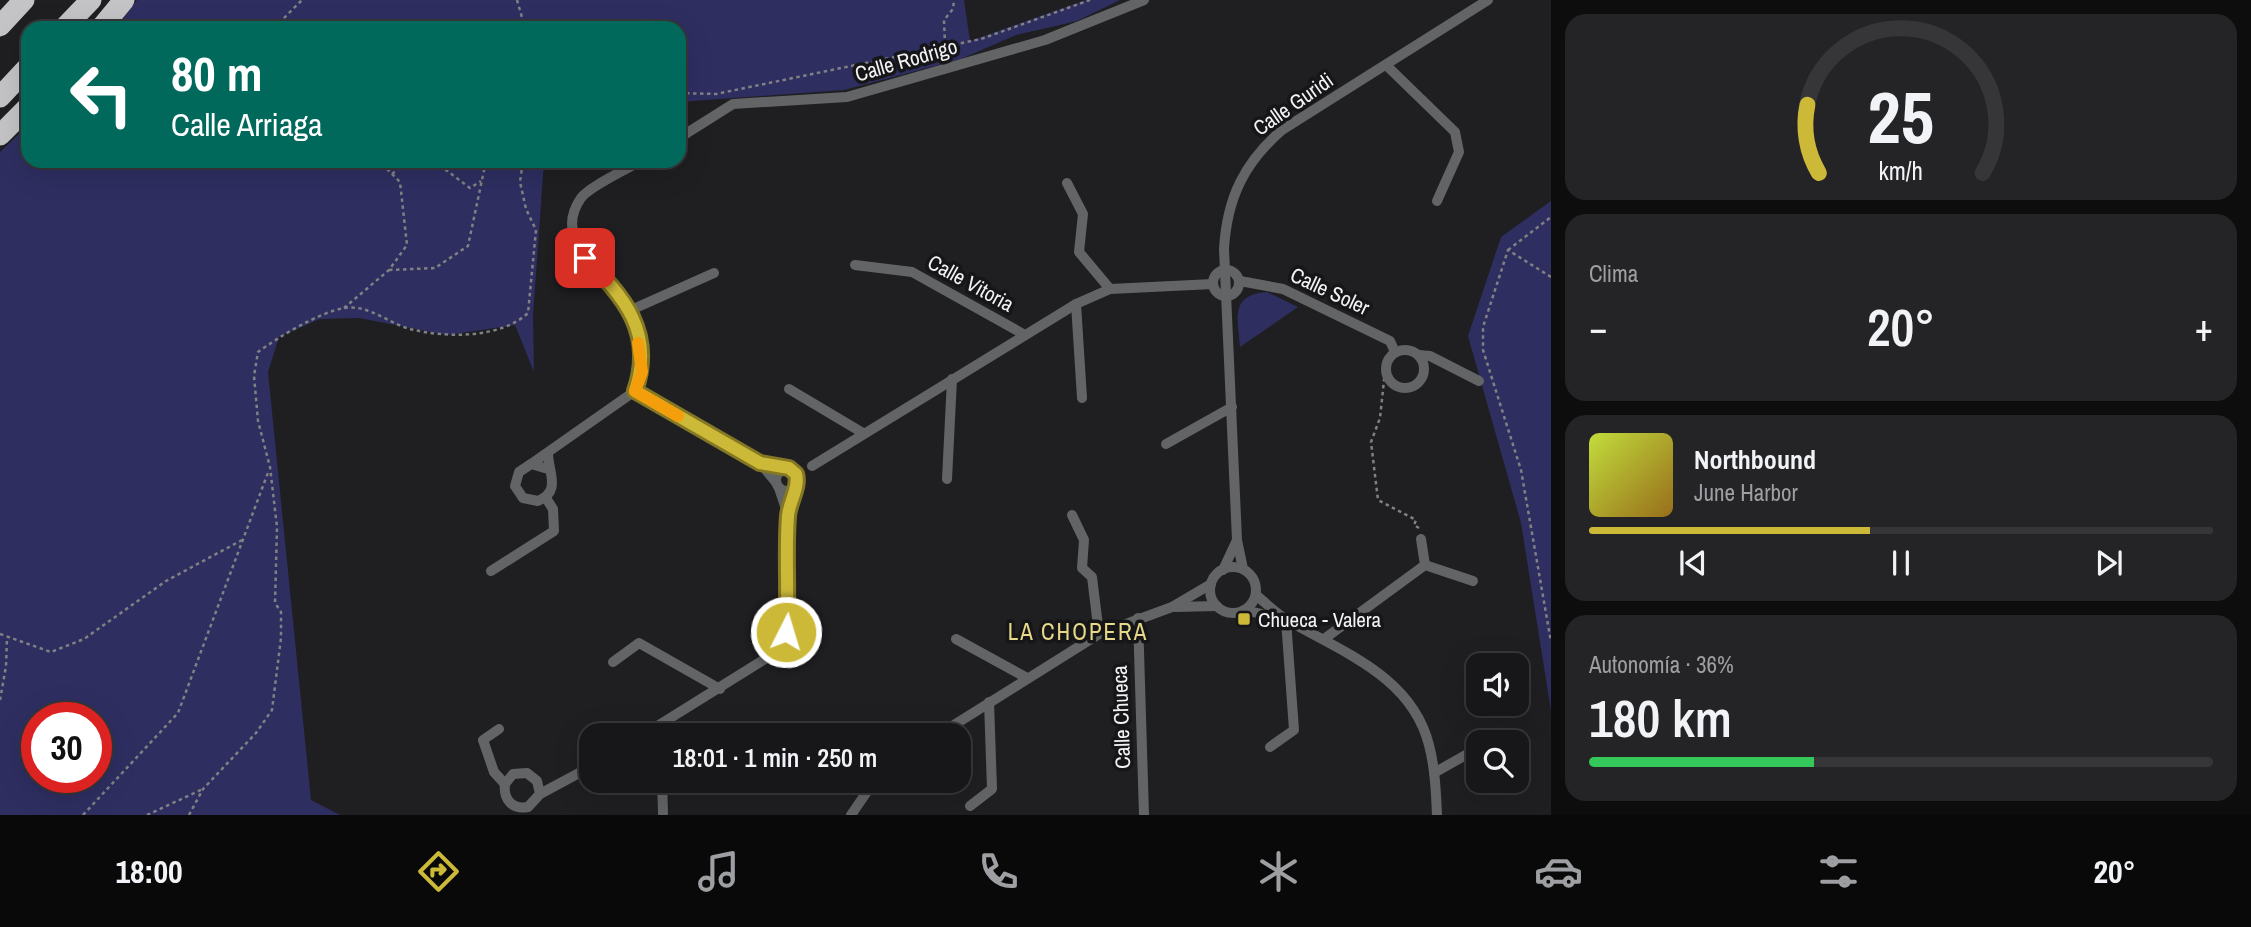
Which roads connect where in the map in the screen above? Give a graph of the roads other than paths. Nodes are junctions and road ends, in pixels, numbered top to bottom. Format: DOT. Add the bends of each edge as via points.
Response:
graph roads {
  1 [pos="4,0"];
  2 [pos="24,0"];
  3 [pos="73,0"];
  4 [pos="91,0"];
  5 [pos="124,0"];
  6 [pos="1144,0"];
  7 [pos="1488,0"];
  8 [pos="0,5"];
  9 [pos="55,21"];
  10 [pos="71,21"];
  11 [pos="107,21"];
  12 [pos="0,26"];
  13 [pos="21,58"];
  14 [pos="1386,65"];
  15 [pos="21,74"];
  16 [pos="0,80"];
  17 [pos="0,96"];
  18 [pos="21,114"];
  19 [pos="686,134"];
  20 [pos="0,135"];
  21 [pos="629,168"];
  22 [pos="1067,183"];
  23 [pos="1437,201"];
  24 [pos="855,265"];
  25 [pos="1226,270"];
  26 [pos="714,273"];
  27 [pos="1240,281"];
  28 [pos="1213,284"];
  29 [pos="1110,289"];
  30 [pos="1227,297"];
  31 [pos="1076,304"];
  32 [pos="631,310"];
  33 [pos="1025,335"];
  34 [pos="1395,352"];
  35 [pos="1419,355"];
  36 [pos="952,379"];
  37 [pos="1479,381"];
  38 [pos="789,389"];
  39 [pos="635,391"];
  40 [pos="1082,398"];
  41 [pos="1231,407"];
  42 [pos="863,433"];
  43 [pos="1166,444"];
  44 [pos="548,453"];
  45 [pos="760,463"];
  46 [pos="531,464"];
  47 [pos="812,466"];
  48 [pos="787,468"];
  49 [pos="548,469"];
  50 [pos="947,479"];
  51 [pos="777,485"];
  52 [pos="796,485"];
  53 [pos="545,498"];
  54 [pos="788,514"];
  55 [pos="1072,515"];
  56 [pos="1422,539"];
  57 [pos="1237,540"];
  58 [pos="1424,565"];
  59 [pos="1243,569"];
  60 [pos="1223,570"];
  61 [pos="491,571"];
  62 [pos="1473,581"];
  63 [pos="1211,584"];
  64 [pos="1256,594"];
  65 [pos="1217,606"];
  66 [pos="1172,607"];
  67 [pos="1244,610"];
  68 [pos="1138,618"];
  69 [pos="1286,620"];
  70 [pos="1099,634"];
  71 [pos="957,639"];
  72 [pos="1324,639"];
  73 [pos="613,662"];
  74 [pos="1027,678"];
  75 [pos="720,689"];
  76 [pos="989,702"];
  77 [pos="670,723"];
  78 [pos="957,723"];
  79 [pos="499,729"];
  80 [pos="1270,747"];
  81 [pos="1466,755"];
  82 [pos="1434,772"];
  83 [pos="579,773"];
  84 [pos="505,784"];
  85 [pos="662,793"];
  86 [pos="865,793"];
  87 [pos="540,794"];
  88 [pos="970,806"];
  89 [pos="663,813"];
  90 [pos="851,815"];
  91 [pos="1144,815"];
  92 [pos="1437,815"];
  1 -- 8 [label="highway"];
  2 -- 12 [label="highway"];
  3 -- 9 [label="highway"];
  4 -- 10 [label="highway"];
  5 -- 11 [label="highway"];
  6 -- 19 [label="street, Calle Rodrigo" via="1045,40 847,97 733,104"];
  7 -- 14 [label="street, Calle Guridi"];
  13 -- 16 [label="highway"];
  14 -- 23 [label="street" via="1455,132 1459,152"];
  14 -- 25 [label="street, Calle Guridi" via="1282,130 1248,165 1231,199 1225,225"];
  15 -- 17 [label="highway"];
  18 -- 20 [label="highway"];
  21 -- 32 [label="street" via="582,197 573,216 574,237 585,258"];
  22 -- 29 [label="street" via="1083,214 1079,252"];
  24 -- 33 [label="street, Calle Vitoria" via="912,272"];
  25 -- 27 [label="street"];
  25 -- 28 [label="street" via="1215,276"];
  25 -- 30 [label="street, Calle Guridi"];
  26 -- 32 [label="street"];
  27 -- 30 [label="street" via="1237,291"];
  27 -- 34 [label="street, Calle Soler" via="1283,289 1390,341"];
  28 -- 29 [label="street, Calle Vitoria"];
  28 -- 30 [label="street"];
  29 -- 31 [label="street, Calle Vitoria"];
  30 -- 41 [label="street, Calle Guridi"];
  31 -- 33 [label="street, Calle Vitoria"];
  31 -- 40 [label="street"];
  32 -- 39 [label="street" via="642,372"];
  33 -- 36 [label="street, Calle Vitoria"];
  34 -- 35 [label="street" via="1409,350"];
  34 -- 35 [label="street" via="1385,371 1392,384 1406,388 1423,376"];
  35 -- 37 [label="street"];
  36 -- 42 [label="street, Calle Vitoria"];
  36 -- 50 [label="street"];
  38 -- 42 [label="street"];
  39 -- 44 [label="street"];
  39 -- 45 [label="street"];
  41 -- 43 [label="street"];
  41 -- 57 [label="street, Calle Guridi"];
  42 -- 47 [label="street, Calle Vitoria"];
  44 -- 46 [label="street"];
  44 -- 49 [label="street"];
  45 -- 48 [label="street, Calle Vitoria"];
  45 -- 51 [label="street"];
  46 -- 49 [label="street"];
  46 -- 53 [label="street" via="516,478 518,493 530,501"];
  47 -- 48 [label="street, Calle Vitoria"];
  47 -- 52 [label="street, Calle Vitoria"];
  48 -- 51 [label="street" via="777,474"];
  48 -- 52 [label="street" via="796,474"];
  49 -- 53 [label="street" via="554,484"];
  51 -- 52 [label="street" via="787,491"];
  51 -- 54 [label="street"];
  52 -- 54 [label="street"];
  53 -- 61 [label="street" via="553,509 554,531"];
  54 -- 75 [label="street" via="786,632 765,659"];
  55 -- 70 [label="street" via="1084,540 1082,568 1092,577"];
  56 -- 58 [label="street"];
  57 -- 59 [label="street, Calle Guridi"];
  57 -- 60 [label="street, Calle Guridi"];
  58 -- 62 [label="street"];
  58 -- 72 [label="street"];
  59 -- 60 [label="street"];
  59 -- 64 [label="street" via="1252,577"];
  60 -- 63 [label="street"];
  63 -- 65 [label="street"];
  63 -- 66 [label="street, Calle Chueca"];
  64 -- 67 [label="street"];
  64 -- 69 [label="street"];
  65 -- 66 [label="street, Calle Chueca"];
  65 -- 67 [label="street" via="1230,613"];
  66 -- 68 [label="street, Calle Chueca"];
  67 -- 69 [label="street"];
  68 -- 70 [label="street, Calle Chueca"];
  68 -- 91 [label="street, Calle Chueca"];
  69 -- 72 [label="street"];
  69 -- 80 [label="street" via="1294,730"];
  70 -- 74 [label="street, Calle Chueca"];
  71 -- 74 [label="street"];
  72 -- 82 [label="street" via="1380,672 1399,690 1418,717"];
  73 -- 75 [label="street" via="639,643"];
  74 -- 76 [label="street, Calle Chueca"];
  75 -- 77 [label="street"];
  76 -- 78 [label="street, Calle Chueca"];
  76 -- 88 [label="street" via="992,789"];
  79 -- 84 [label="street" via="483,740 494,772"];
  81 -- 82 [label="street"];
  82 -- 92 [label="street"];
  83 -- 87 [label="street"];
  84 -- 87 [label="street" via="513,774 527,773 537,781"];
  84 -- 87 [label="street" via="505,798 515,807 528,807"];
  85 -- 89 [label="street"];
  86 -- 90 [label="street"];
}
